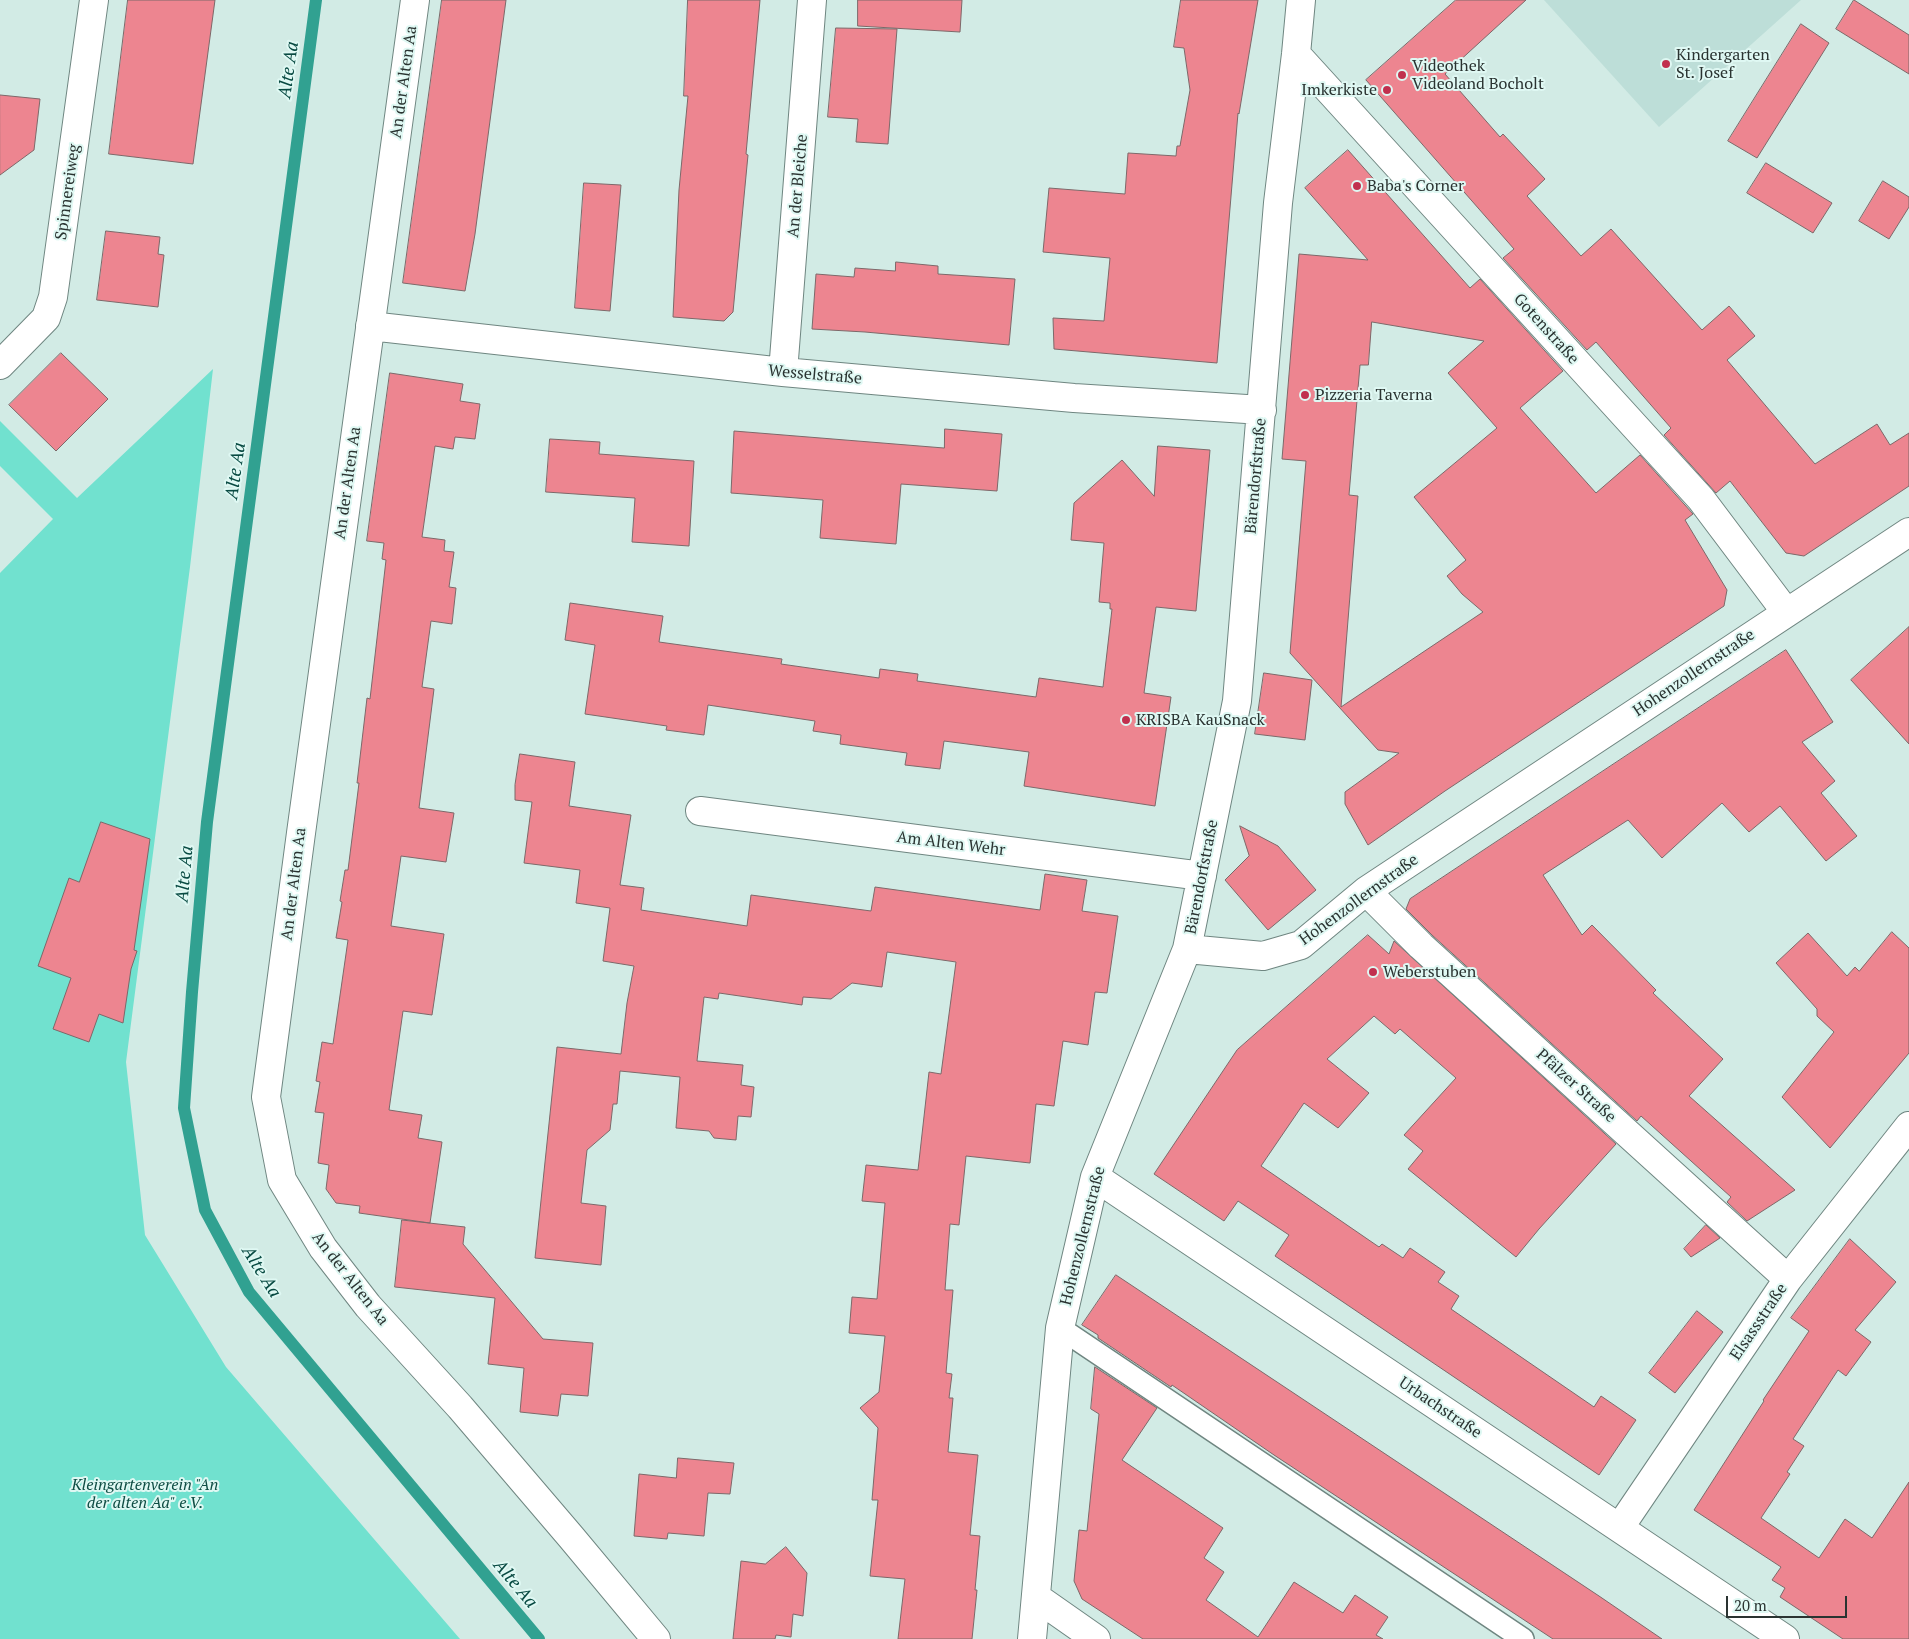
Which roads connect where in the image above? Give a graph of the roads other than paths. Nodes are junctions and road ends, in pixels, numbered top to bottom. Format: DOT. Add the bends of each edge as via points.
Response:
graph roads {
  1 [pos="94,0"];
  2 [pos="415,0"];
  3 [pos="812,0"];
  4 [pos="1301,0"];
  5 [pos="1296,54"];
  6 [pos="370,326"];
  7 [pos="0,365"];
  8 [pos="782,372"];
  9 [pos="1262,410"];
  10 [pos="1909,532"];
  11 [pos="1786,612"];
  12 [pos="700,811"];
  13 [pos="1202,876"];
  14 [pos="1366,891"];
  15 [pos="1187,949"];
  16 [pos="1909,1126"];
  17 [pos="1095,1177"];
  18 [pos="1788,1279"];
  19 [pos="1060,1328"];
  20 [pos="1620,1527"];
  21 [pos="1036,1598"];
  22 [pos="656,1639"];
  23 [pos="1032,1639"];
  24 [pos="1096,1639"];
  25 [pos="1523,1639"];
  26 [pos="1784,1639"];
  1 -- 7 [label="street, Spinnereiweg" via="53,297 46,318"];
  2 -- 6 [label="street, An der Alten Aa"];
  3 -- 8 [label="street, An der Bleiche"];
  4 -- 5 [label="street, Bärendorfstraße"];
  5 -- 9 [label="street, Bärendorfstraße" via="1278,203"];
  5 -- 11 [label="street, Gotenstraße" via="1701,499"];
  6 -- 8 [label="street, Wesselstraße"];
  6 -- 22 [label="street, An der Alten Aa" via="266,1097 282,1180 323,1248 368,1306 460,1407"];
  8 -- 9 [label="street, Wesselstraße" via="1074,398"];
  9 -- 13 [label="street, Bärendorfstraße" via="1237,701"];
  10 -- 11 [label="street, Hohenzollernstraße"];
  11 -- 14 [label="street, Hohenzollernstraße"];
  12 -- 13 [label="street, Am Alten Wehr"];
  13 -- 15 [label="street, Bärendorfstraße"];
  14 -- 15 [label="street, Hohenzollernstraße" via="1301,944 1263,956"];
  14 -- 18 [label="street, Pfälzer Straße" via="1421,946"];
  15 -- 17 [label="street, Hohenzollernstraße"];
  16 -- 18 [label="street, Elsassstraße"];
  17 -- 19 [label="street, Hohenzollernstraße"];
  17 -- 20 [label="street, Urbachstraße"];
  18 -- 20 [label="street, Elsassstraße"];
  19 -- 21 [label="street, Hohenzollernstraße"];
  19 -- 25 [label="lane"];
  20 -- 26 [label="street, Urbachstraße"];
  21 -- 23 [label="street, Hohenzollernstraße"];
  21 -- 24 [label="street"];
}
